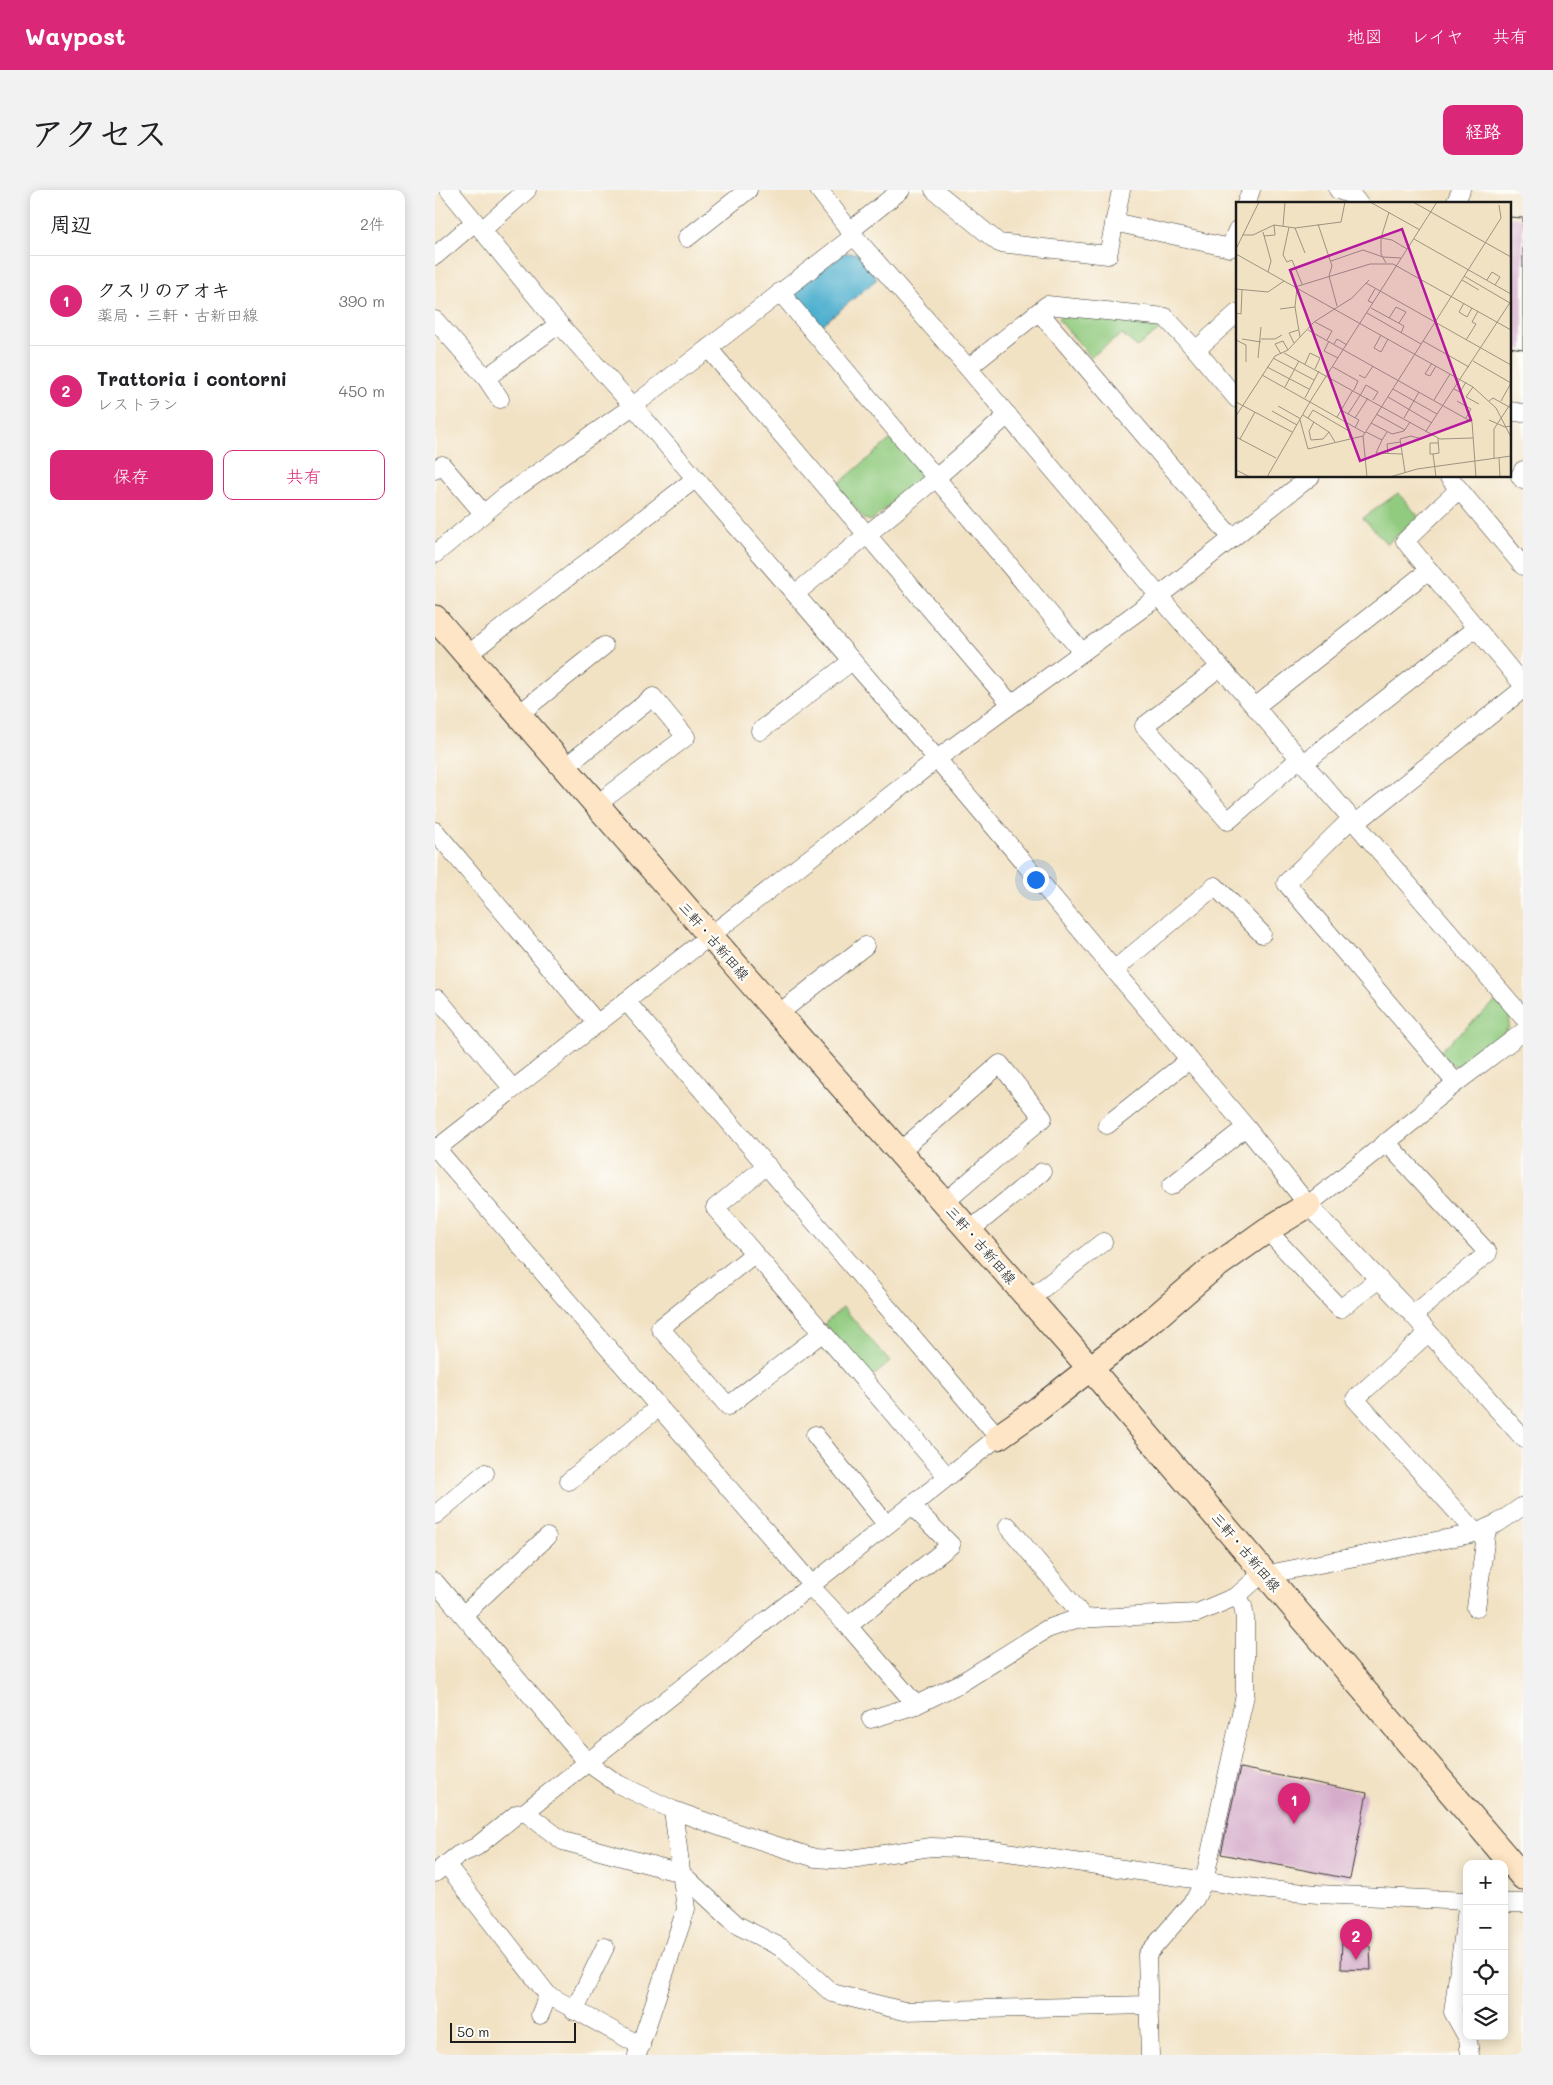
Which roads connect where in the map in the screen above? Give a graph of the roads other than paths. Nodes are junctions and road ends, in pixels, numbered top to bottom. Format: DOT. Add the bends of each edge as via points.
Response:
graph roads {
  1 [pos="449,190"];
  2 [pos="527,190"];
  3 [pos="748,190"];
  4 [pos="819,190"];
  5 [pos="901,190"];
  6 [pos="934,190"];
  7 [pos="1121,190"];
  8 [pos="1251,190"];
  9 [pos="1338,190"];
  10 [pos="1461,190"];
  11 [pos="1247,202"];
  12 [pos="1357,202"];
  13 [pos="1456,202"];
  14 [pos="1114,222"];
  15 [pos="479,226"];
  16 [pos="852,233"];
  17 [pos="1236,233"];
  18 [pos="687,238"];
  19 [pos="435,256"];
  20 [pos="780,292"];
  21 [pos="1039,312"];
  22 [pos="1236,314"];
  23 [pos="435,320"];
  24 [pos="559,324"];
  25 [pos="708,348"];
  26 [pos="1196,350"];
  27 [pos="968,368"];
  28 [pos="486,378"];
  29 [pos="1236,398"];
  30 [pos="500,399"];
  31 [pos="633,406"];
  32 [pos="1008,415"];
  33 [pos="435,470"];
  34 [pos="1523,470"];
  35 [pos="935,478"];
  36 [pos="1306,478"];
  37 [pos="695,479"];
  38 [pos="1523,480"];
  39 [pos="1453,483"];
  40 [pos="483,513"];
  41 [pos="867,535"];
  42 [pos="1232,538"];
  43 [pos="435,554"];
  44 [pos="1523,566"];
  45 [pos="1429,570"];
  46 [pos="795,594"];
  47 [pos="1159,596"];
  48 [pos="435,618"];
  49 [pos="1477,628"];
  50 [pos="604,646"];
  51 [pos="1082,652"];
  52 [pos="467,655"];
  53 [pos="852,661"];
  54 [pos="1220,667"];
  55 [pos="1523,685"];
  56 [pos="1523,689"];
  57 [pos="1011,704"];
  58 [pos="1255,707"];
  59 [pos="519,714"];
  60 [pos="760,731"];
  61 [pos="937,759"];
  62 [pos="1302,761"];
  63 [pos="565,767"];
  64 [pos="596,806"];
  65 [pos="1354,821"];
  66 [pos="435,831"];
  67 [pos="1262,934"];
  68 [pos="710,936"];
  69 [pos="865,946"];
  70 [pos="1113,970"];
  71 [pos="438,998"];
  72 [pos="626,1000"];
  73 [pos="778,1014"];
  74 [pos="1523,1017"];
  75 [pos="597,1023"];
  76 [pos="1523,1032"];
  77 [pos="1189,1060"];
  78 [pos="1456,1083"];
  79 [pos="513,1089"];
  80 [pos="1107,1125"];
  81 [pos="1246,1127"];
  82 [pos="1386,1142"];
  83 [pos="436,1149"];
  84 [pos="899,1152"];
  85 [pos="767,1165"];
  86 [pos="1043,1172"];
  87 [pos="1171,1186"];
  88 [pos="944,1202"];
  89 [pos="1308,1205"];
  90 [pos="1267,1230"];
  91 [pos="969,1231"];
  92 [pos="1103,1242"];
  93 [pos="754,1254"];
  94 [pos="1379,1279"];
  95 [pos="1029,1299"];
  96 [pos="1413,1315"];
  97 [pos="822,1333"];
  98 [pos="1428,1333"];
  99 [pos="1090,1368"];
  100 [pos="659,1406"];
  101 [pos="815,1435"];
  102 [pos="998,1437"];
  103 [pos="1523,1438"];
  104 [pos="485,1473"];
  105 [pos="947,1476"];
  106 [pos="569,1481"];
  107 [pos="911,1505"];
  108 [pos="1523,1506"];
  109 [pos="435,1515"];
  110 [pos="886,1524"];
  111 [pos="1008,1526"];
  112 [pos="1481,1530"];
  113 [pos="547,1537"];
  114 [pos="1265,1575"];
  115 [pos="435,1582"];
  116 [pos="811,1587"];
  117 [pos="1237,1596"];
  118 [pos="1476,1608"];
  119 [pos="463,1615"];
  120 [pos="1085,1619"];
  121 [pos="848,1626"];
  122 [pos="916,1705"];
  123 [pos="871,1719"];
  124 [pos="588,1763"];
  125 [pos="673,1810"];
  126 [pos="525,1812"];
  127 [pos="440,1868"];
  128 [pos="681,1873"];
  129 [pos="1523,1877"];
  130 [pos="1204,1881"];
  131 [pos="1463,1901"];
  132 [pos="1508,1903"];
  133 [pos="1523,1903"];
  134 [pos="1463,1938"];
  135 [pos="605,1947"];
  136 [pos="548,1995"];
  137 [pos="1148,2004"];
  138 [pos="574,2011"];
  139 [pos="540,2015"];
  140 [pos="639,2050"];
  141 [pos="1151,2055"];
  142 [pos="1470,2055"];
  1 -- 15 [label="street"];
  2 -- 15 [label="street"];
  3 -- 18 [label="street"];
  4 -- 16 [label="street"];
  5 -- 16 [label="street"];
  6 -- 14 [label="street" via="999,242 1108,255"];
  7 -- 14 [label="street"];
  8 -- 11 [label="street"];
  9 -- 12 [label="street" via="1352,195"];
  10 -- 13 [label="street"];
  14 -- 17 [label="street" via="1230,248"];
  15 -- 19 [label="street"];
  15 -- 24 [label="street"];
  16 -- 20 [label="street"];
  16 -- 27 [label="street"];
  20 -- 25 [label="street"];
  20 -- 35 [label="street"];
  21 -- 26 [label="street" via="1047,306 1165,317"];
  21 -- 27 [label="street"];
  21 -- 42 [label="street"];
  22 -- 26 [label="street"];
  23 -- 28 [label="street"];
  24 -- 28 [label="street"];
  24 -- 31 [label="street"];
  25 -- 31 [label="street"];
  25 -- 41 [label="street"];
  26 -- 29 [label="street"];
  27 -- 32 [label="street"];
  28 -- 30 [label="street"];
  31 -- 37 [label="street"];
  31 -- 40 [label="street"];
  32 -- 35 [label="street"];
  32 -- 47 [label="street"];
  33 -- 40 [label="street" via="442,465"];
  34 -- 38 [label="street" via="1520,476"];
  35 -- 41 [label="street"];
  35 -- 51 [label="street"];
  36 -- 42 [label="street"];
  37 -- 46 [label="street"];
  37 -- 52 [label="street"];
  39 -- 44 [label="street"];
  39 -- 45 [label="street" via="1405,541"];
  40 -- 43 [label="street"];
  41 -- 46 [label="street"];
  41 -- 57 [label="street"];
  42 -- 47 [label="street"];
  45 -- 49 [label="street"];
  45 -- 58 [label="street"];
  46 -- 53 [label="street"];
  47 -- 51 [label="street"];
  47 -- 54 [label="street"];
  48 -- 52 [label="street, 三軒・古新田線"];
  49 -- 55 [label="street"];
  49 -- 62 [label="street"];
  50 -- 59 [label="street"];
  51 -- 57 [label="street"];
  52 -- 59 [label="street, 三軒・古新田線"];
  53 -- 60 [label="street"];
  53 -- 61 [label="street"];
  54 -- 58 [label="street"];
  54 -- 62 [label="street" via="1145,726 1228,821"];
  56 -- 65 [label="street"];
  57 -- 61 [label="street"];
  58 -- 62 [label="street"];
  59 -- 63 [label="street, 三軒・古新田線"];
  61 -- 68 [label="street"];
  61 -- 70 [label="street"];
  62 -- 65 [label="street"];
  63 -- 64 [label="street, 三軒・古新田線"];
  63 -- 64 [label="street" via="653,697 686,737"];
  64 -- 68 [label="street, 三軒・古新田線"];
  65 -- 74 [label="street"];
  65 -- 78 [label="street" via="1286,883"];
  66 -- 75 [label="street"];
  67 -- 70 [label="street" via="1215,886"];
  68 -- 72 [label="street"];
  68 -- 73 [label="street, 三軒・古新田線"];
  69 -- 73 [label="street"];
  70 -- 77 [label="street"];
  71 -- 79 [label="street"];
  72 -- 75 [label="street"];
  72 -- 85 [label="street"];
  73 -- 84 [label="street, 三軒・古新田線"];
  75 -- 79 [label="street"];
  76 -- 78 [label="street"];
  77 -- 80 [label="street"];
  77 -- 81 [label="street"];
  78 -- 82 [label="street"];
  79 -- 83 [label="street"];
  81 -- 87 [label="street"];
  81 -- 89 [label="street"];
  82 -- 89 [label="street"];
  82 -- 96 [label="street" via="1489,1253"];
  83 -- 100 [label="street"];
  84 -- 88 [label="street, 三軒・古新田線"];
  84 -- 88 [label="street" via="1001,1064 1043,1118"];
  85 -- 93 [label="street" via="715,1208"];
  85 -- 102 [label="street"];
  86 -- 91 [label="street"];
  88 -- 91 [label="street, 三軒・古新田線"];
  89 -- 90 [label="street"];
  89 -- 94 [label="street"];
  90 -- 94 [label="street" via="1340,1308"];
  90 -- 99 [label="street" via="1208,1272"];
  91 -- 95 [label="street, 三軒・古新田線"];
  92 -- 95 [label="street"];
  93 -- 97 [label="street"];
  93 -- 97 [label="street" via="660,1328 728,1406"];
  94 -- 96 [label="street"];
  95 -- 99 [label="street, 三軒・古新田線"];
  96 -- 98 [label="street"];
  97 -- 105 [label="street"];
  98 -- 103 [label="street"];
  98 -- 112 [label="street" via="1355,1399"];
  99 -- 102 [label="street"];
  99 -- 114 [label="street, 三軒・古新田線"];
  100 -- 106 [label="street"];
  100 -- 116 [label="street"];
  101 -- 110 [label="street"];
  102 -- 105 [label="street"];
  104 -- 109 [label="street"];
  105 -- 107 [label="street"];
  107 -- 110 [label="street"];
  107 -- 121 [label="street" via="951,1545"];
  108 -- 112 [label="street"];
  110 -- 116 [label="street"];
  111 -- 120 [label="street"];
  112 -- 114 [label="street"];
  112 -- 118 [label="street"];
  113 -- 119 [label="street"];
  114 -- 117 [label="street"];
  114 -- 129 [label="street, 三軒・古新田線"];
  115 -- 119 [label="street"];
  116 -- 121 [label="street"];
  116 -- 124 [label="street"];
  117 -- 120 [label="street" via="1197,1613"];
  117 -- 130 [label="street" via="1245,1618 1245,1695"];
  119 -- 124 [label="street"];
  120 -- 122 [label="street" via="1047,1629 961,1683"];
  121 -- 122 [label="street"];
  122 -- 123 [label="street"];
  124 -- 125 [label="street" via="619,1784"];
  124 -- 126 [label="street"];
  125 -- 128 [label="street"];
  125 -- 130 [label="street" via="815,1858 844,1860 931,1847 985,1849"];
  126 -- 127 [label="street" via="517,1814 475,1847"];
  126 -- 128 [label="street" via="563,1841"];
  127 -- 136 [label="street"];
  128 -- 137 [label="street" via="737,1925 782,1948 832,1993 904,2011"];
  128 -- 140 [label="street" via="686,1909"];
  130 -- 131 [label="street" via="1318,1894"];
  130 -- 137 [label="street" via="1195,1899 1147,1955"];
  132 -- 133 [label="street"];
  134 -- 142 [label="street" via="1453,2012 1468,2039"];
  135 -- 138 [label="street"];
  136 -- 138 [label="street"];
  136 -- 139 [label="street"];
  137 -- 141 [label="street"];
  138 -- 140 [label="street"];
}
